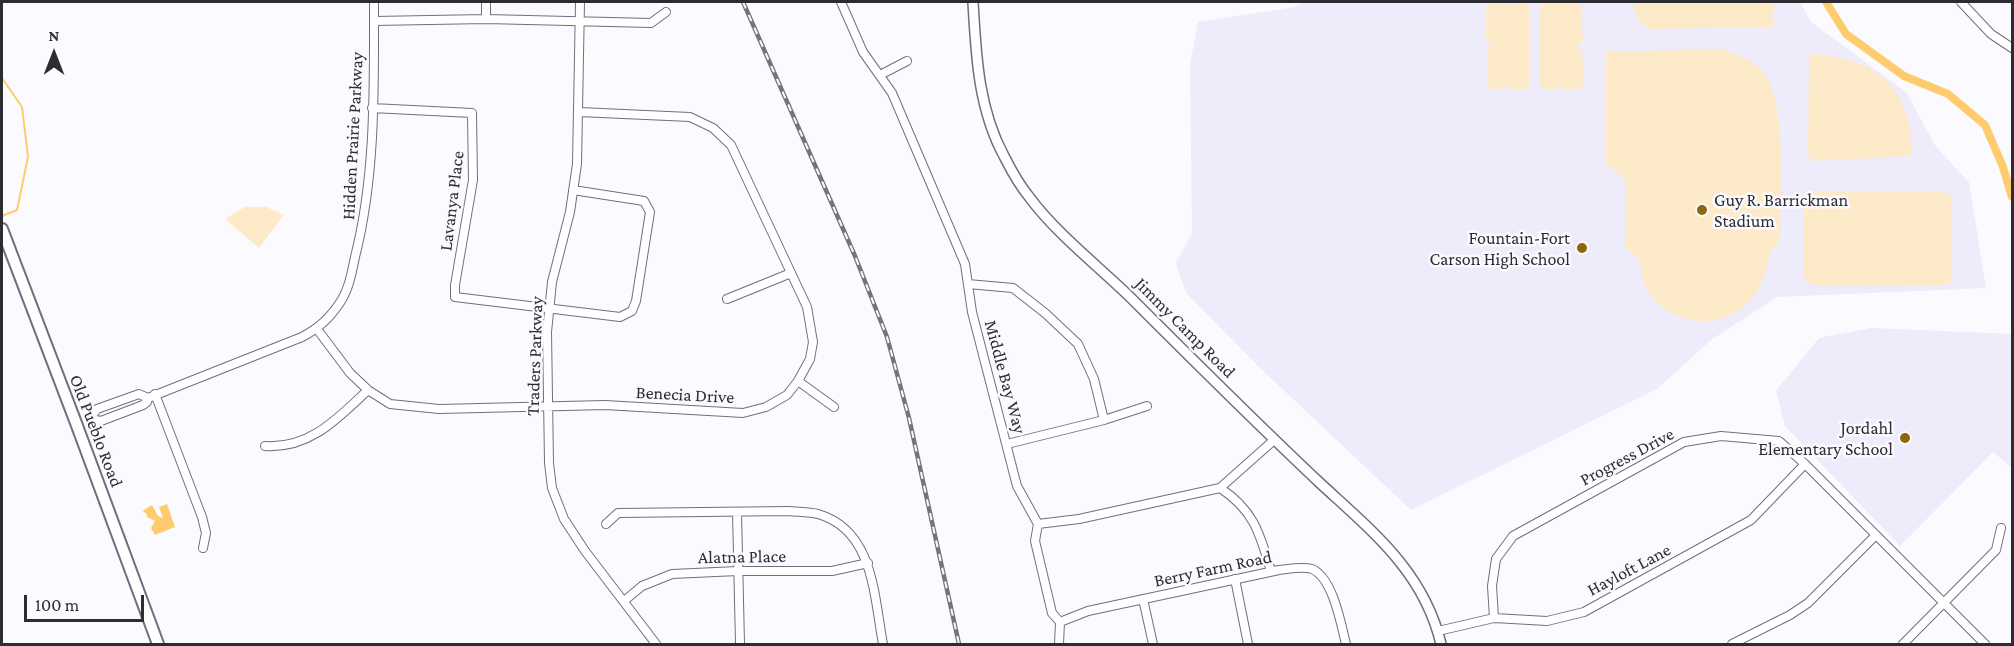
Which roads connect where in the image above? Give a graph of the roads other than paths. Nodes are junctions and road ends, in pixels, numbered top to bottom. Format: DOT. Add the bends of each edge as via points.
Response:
graph roads {
  1 [pos="374,2"];
  2 [pos="486,2"];
  3 [pos="580,2"];
  4 [pos="840,2"];
  5 [pos="973,2"];
  6 [pos="1960,2"];
  7 [pos="666,12"];
  8 [pos="486,19"];
  9 [pos="374,21"];
  10 [pos="579,21"];
  11 [pos="2013,48"];
  12 [pos="907,61"];
  13 [pos="880,75"];
  14 [pos="372,108"];
  15 [pos="579,112"];
  16 [pos="573,190"];
  17 [pos="2,229"];
  18 [pos="791,273"];
  19 [pos="968,284"];
  20 [pos="727,299"];
  21 [pos="549,309"];
  22 [pos="317,329"];
  23 [pos="798,381"];
  24 [pos="368,390"];
  25 [pos="151,396"];
  26 [pos="547,406"];
  27 [pos="1147,406"];
  28 [pos="834,407"];
  29 [pos="90,419"];
  30 [pos="1104,420"];
  31 [pos="76,423"];
  32 [pos="1274,440"];
  33 [pos="1007,444"];
  34 [pos="265,446"];
  35 [pos="1805,464"];
  36 [pos="1220,488"];
  37 [pos="737,512"];
  38 [pos="606,524"];
  39 [pos="1038,524"];
  40 [pos="2001,528"];
  41 [pos="1876,535"];
  42 [pos="203,548"];
  43 [pos="868,563"];
  44 [pos="738,571"];
  45 [pos="1271,571"];
  46 [pos="1234,579"];
  47 [pos="1143,599"];
  48 [pos="624,601"];
  49 [pos="1944,604"];
  50 [pos="1494,618"];
  51 [pos="1060,622"];
  52 [pos="1438,631"];
  53 [pos="158,645"];
  54 [pos="656,645"];
  55 [pos="740,645"];
  56 [pos="883,645"];
  57 [pos="1059,645"];
  58 [pos="1153,645"];
  59 [pos="1248,645"];
  60 [pos="1346,645"];
  61 [pos="1441,645"];
  62 [pos="1732,645"];
  63 [pos="1903,645"];
  64 [pos="1985,645"];
  1 -- 9 [label="street, Hidden Prairie Parkway"];
  2 -- 8 [label="street"];
  3 -- 10 [label="street, Traders Parkway"];
  4 -- 13 [label="street, Middle Bay Way" via="863,52"];
  5 -- 32 [label="street, Jimmy Camp Road" via="979,80 988,117 1003,154 1030,199"];
  6 -- 11 [label="street" via="1991,34"];
  7 -- 10 [label="street" via="651,23"];
  8 -- 9 [label="street"];
  8 -- 10 [label="street"];
  9 -- 14 [label="street, Hidden Prairie Parkway"];
  10 -- 15 [label="street, Traders Parkway"];
  12 -- 13 [label="street"];
  13 -- 19 [label="street, Middle Bay Way" via="892,93 965,264"];
  14 -- 21 [label="street, Lavanya Place" via="472,113 473,180 455,297"];
  14 -- 22 [label="street, Hidden Prairie Parkway" via="363,228 342,299"];
  15 -- 16 [label="street, Traders Parkway"];
  15 -- 18 [label="street, Benecia Drive" via="690,117 713,128 731,146"];
  16 -- 21 [label="street, Traders Parkway"];
  16 -- 21 [label="street" via="644,201 650,212 636,300 632,311 620,317"];
  17 -- 31 [label="main road, Old Pueblo Road"];
  18 -- 20 [label="street"];
  18 -- 23 [label="street, Benecia Drive" via="807,307 813,342 810,360"];
  19 -- 30 [label="street" via="1013,288 1078,344 1094,379"];
  19 -- 33 [label="street, Middle Bay Way"];
  21 -- 26 [label="street, Traders Parkway"];
  22 -- 24 [label="street, Benecia Drive"];
  22 -- 25 [label="street, Hidden Prairie Parkway"];
  23 -- 26 [label="street, Benecia Drive" via="787,395 766,407 743,413 605,405"];
  23 -- 28 [label="street"];
  24 -- 26 [label="street, Benecia Drive" via="390,404 439,409"];
  24 -- 34 [label="street" via="318,434 281,447"];
  25 -- 29 [label="street, Hidden Prairie Parkway" via="143,405 101,421"];
  25 -- 29 [label="street, Hidden Prairie Parkway" via="139,394 97,409"];
  25 -- 42 [label="street" via="202,517 206,533"];
  26 -- 48 [label="street, Traders Parkway" via="552,488 564,519"];
  27 -- 30 [label="street"];
  29 -- 31 [label="street"];
  30 -- 33 [label="street"];
  31 -- 53 [label="main road, Old Pueblo Road"];
  32 -- 36 [label="street"];
  32 -- 52 [label="street, Jimmy Camp Road" via="1389,548 1419,586"];
  33 -- 39 [label="street, Middle Bay Way" via="1017,486"];
  35 -- 41 [label="street, Progress Drive"];
  35 -- 50 [label="street, Hayloft Lane" via="1750,520 1584,612 1546,621"];
  35 -- 50 [label="street, Progress Drive" via="1779,441 1721,436 1684,442 1513,536 1496,559 1492,586"];
  36 -- 39 [label="street" via="1080,519"];
  36 -- 45 [label="street" via="1235,498 1257,527"];
  37 -- 38 [label="street" via="618,513"];
  37 -- 43 [label="street" via="817,514 841,524 858,543"];
  37 -- 44 [label="street"];
  39 -- 51 [label="street" via="1035,541 1052,613"];
  40 -- 49 [label="street" via="1996,550"];
  41 -- 49 [label="street, Progress Drive"];
  41 -- 62 [label="street" via="1808,603"];
  43 -- 44 [label="street, Alatna Place" via="832,571"];
  43 -- 56 [label="street"];
  44 -- 48 [label="street, Alatna Place" via="672,574 642,586"];
  44 -- 55 [label="street"];
  45 -- 46 [label="street, Berry Farm Road"];
  45 -- 60 [label="street, Berry Farm Road" via="1301,567 1325,579"];
  46 -- 47 [label="street, Berry Farm Road"];
  46 -- 59 [label="street"];
  47 -- 51 [label="street, Berry Farm Road" via="1088,611"];
  47 -- 58 [label="street"];
  48 -- 54 [label="street, Traders Parkway"];
  49 -- 63 [label="street"];
  49 -- 64 [label="street, Progress Drive"];
  50 -- 52 [label="street, Hayloft Lane"];
  51 -- 57 [label="street"];
  52 -- 61 [label="street, Jimmy Camp Road"];
}
